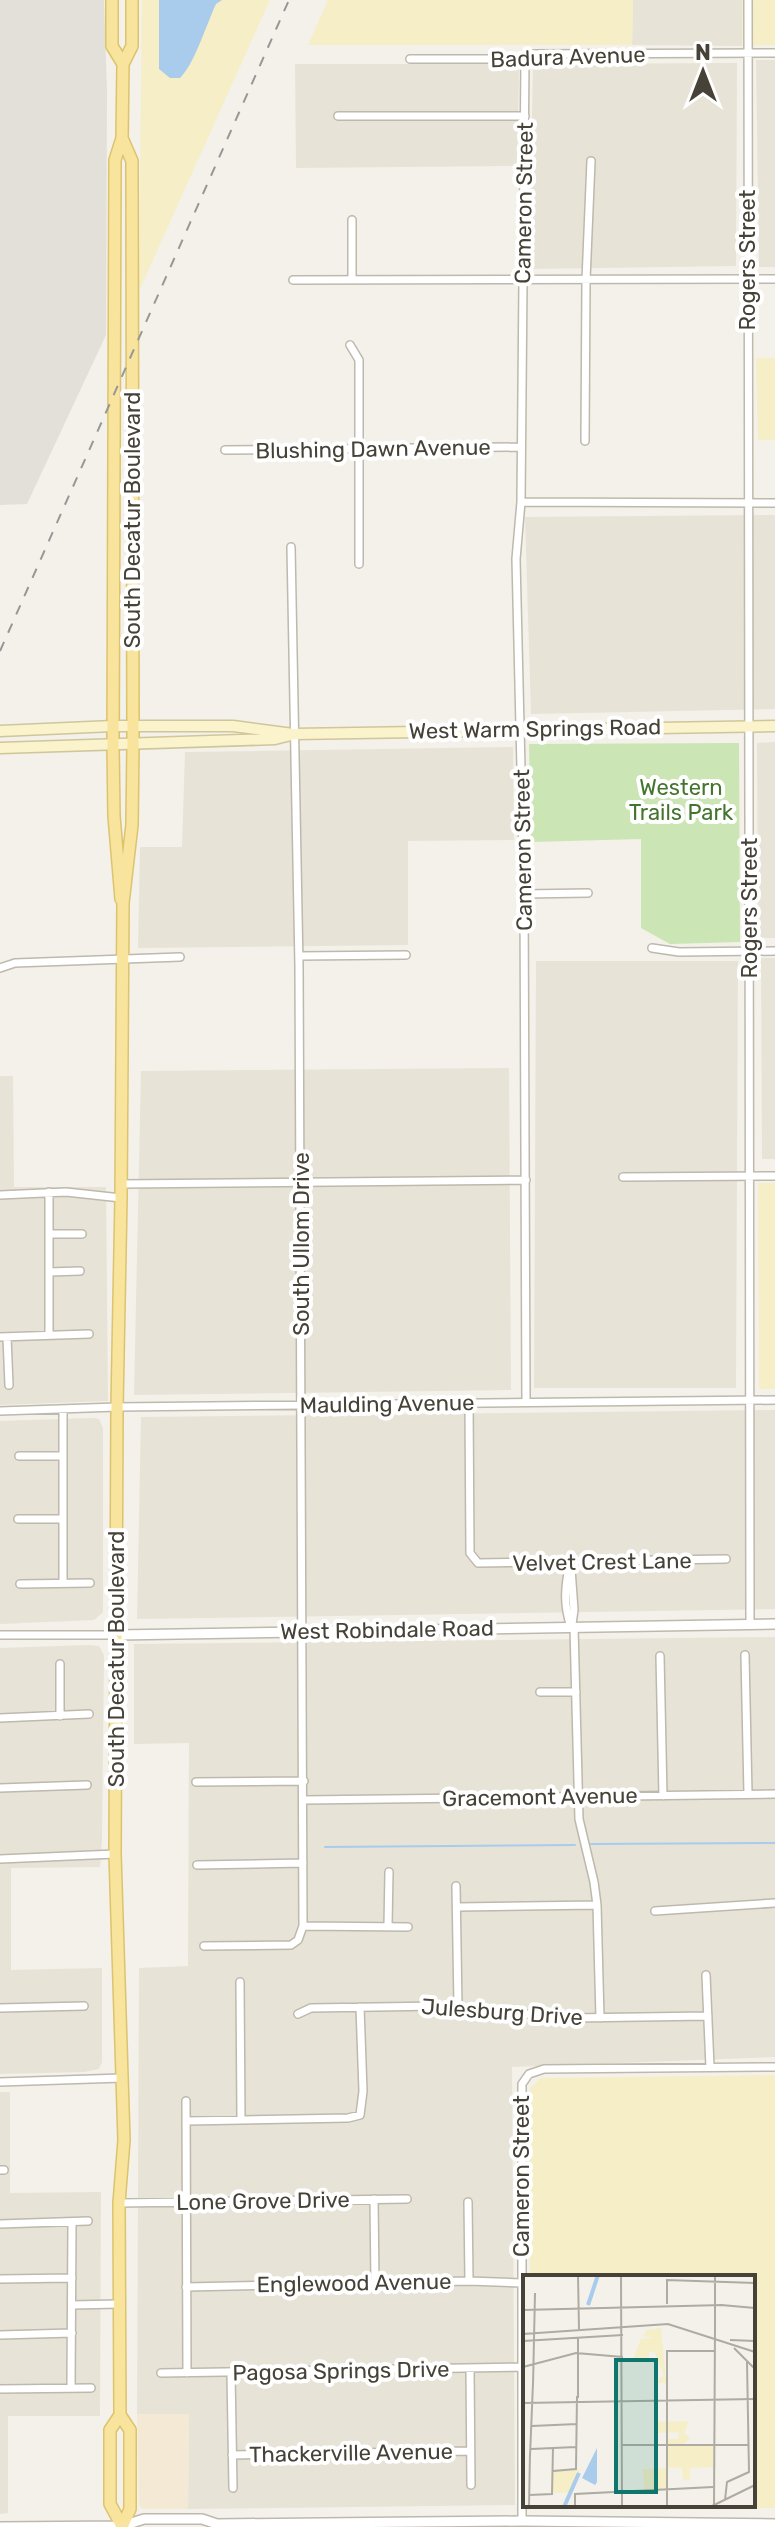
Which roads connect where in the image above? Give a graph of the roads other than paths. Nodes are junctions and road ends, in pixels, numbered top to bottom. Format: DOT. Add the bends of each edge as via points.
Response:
graph roads {
  1 [pos="112,0"];
  2 [pos="132,0"];
  3 [pos="748,0"];
  4 [pos="775,53"];
  5 [pos="748,54"];
  6 [pos="410,59"];
  7 [pos="525,59"];
  8 [pos="123,64"];
  9 [pos="338,116"];
  10 [pos="525,116"];
  11 [pos="122,138"];
  12 [pos="591,161"];
  13 [pos="352,220"];
  14 [pos="352,279"];
  15 [pos="522,279"];
  16 [pos="748,279"];
  17 [pos="775,279"];
  18 [pos="293,280"];
  19 [pos="586,280"];
  20 [pos="350,345"];
  21 [pos="585,441"];
  22 [pos="521,447"];
  23 [pos="359,449"];
  24 [pos="225,450"];
  25 [pos="521,502"];
  26 [pos="748,503"];
  27 [pos="775,503"];
  28 [pos="291,547"];
  29 [pos="359,564"];
  30 [pos="133,725"];
  31 [pos="113,726"];
  32 [pos="749,726"];
  33 [pos="775,726"];
  34 [pos="521,729"];
  35 [pos="0,731"];
  36 [pos="295,734"];
  37 [pos="133,744"];
  38 [pos="113,745"];
  39 [pos="0,748"];
  40 [pos="588,893"];
  41 [pos="524,894"];
  42 [pos="123,903"];
  43 [pos="652,948"];
  44 [pos="775,951"];
  45 [pos="749,952"];
  46 [pos="406,955"];
  47 [pos="299,956"];
  48 [pos="123,957"];
  49 [pos="180,957"];
  50 [pos="0,968"];
  51 [pos="750,1176"];
  52 [pos="775,1176"];
  53 [pos="623,1177"];
  54 [pos="526,1180"];
  55 [pos="301,1181"];
  56 [pos="121,1184"];
  57 [pos="49,1192"];
  58 [pos="0,1195"];
  59 [pos="121,1198"];
  60 [pos="49,1234"];
  61 [pos="82,1234"];
  62 [pos="80,1271"];
  63 [pos="49,1272"];
  64 [pos="89,1334"];
  65 [pos="49,1335"];
  66 [pos="4,1337"];
  67 [pos="9,1385"];
  68 [pos="749,1400"];
  69 [pos="775,1400"];
  70 [pos="526,1402"];
  71 [pos="469,1403"];
  72 [pos="302,1406"];
  73 [pos="117,1407"];
  74 [pos="63,1409"];
  75 [pos="0,1411"];
  76 [pos="19,1456"];
  77 [pos="63,1456"];
  78 [pos="18,1519"];
  79 [pos="63,1519"];
  80 [pos="726,1559"];
  81 [pos="570,1563"];
  82 [pos="63,1583"];
  83 [pos="90,1583"];
  84 [pos="20,1584"];
  85 [pos="775,1624"];
  86 [pos="750,1625"];
  87 [pos="573,1627"];
  88 [pos="302,1632"];
  89 [pos="0,1635"];
  90 [pos="117,1635"];
  91 [pos="745,1655"];
  92 [pos="660,1656"];
  93 [pos="60,1664"];
  94 [pos="540,1692"];
  95 [pos="576,1692"];
  96 [pos="89,1714"];
  97 [pos="60,1716"];
  98 [pos="0,1718"];
  99 [pos="304,1781"];
  100 [pos="196,1782"];
  101 [pos="87,1785"];
  102 [pos="0,1788"];
  103 [pos="748,1794"];
  104 [pos="775,1794"];
  105 [pos="663,1796"];
  106 [pos="577,1797"];
  107 [pos="304,1800"];
  108 [pos="115,1854"];
  109 [pos="0,1859"];
  110 [pos="303,1863"];
  111 [pos="197,1865"];
  112 [pos="389,1872"];
  113 [pos="456,1886"];
  114 [pos="775,1903"];
  115 [pos="597,1905"];
  116 [pos="458,1907"];
  117 [pos="655,1911"];
  118 [pos="388,1925"];
  119 [pos="303,1926"];
  120 [pos="408,1927"];
  121 [pos="204,1946"];
  122 [pos="706,1975"];
  123 [pos="240,1982"];
  124 [pos="84,2006"];
  125 [pos="360,2007"];
  126 [pos="458,2007"];
  127 [pos="0,2008"];
  128 [pos="298,2014"];
  129 [pos="708,2016"];
  130 [pos="600,2018"];
  131 [pos="710,2067"];
  132 [pos="775,2067"];
  133 [pos="122,2078"];
  134 [pos="0,2082"];
  135 [pos="186,2101"];
  136 [pos="241,2120"];
  137 [pos="186,2121"];
  138 [pos="374,2199"];
  139 [pos="407,2199"];
  140 [pos="468,2202"];
  141 [pos="119,2203"];
  142 [pos="186,2203"];
  143 [pos="88,2221"];
  144 [pos="72,2222"];
  145 [pos="0,2224"];
  146 [pos="72,2278"];
  147 [pos="0,2279"];
  148 [pos="469,2281"];
  149 [pos="375,2283"];
  150 [pos="521,2283"];
  151 [pos="186,2287"];
  152 [pos="119,2304"];
  153 [pos="72,2305"];
  154 [pos="72,2333"];
  155 [pos="0,2335"];
  156 [pos="522,2367"];
  157 [pos="470,2369"];
  158 [pos="161,2373"];
  159 [pos="187,2373"];
  160 [pos="231,2373"];
  161 [pos="71,2388"];
  162 [pos="91,2388"];
  163 [pos="0,2389"];
  164 [pos="120,2415"];
  165 [pos="470,2451"];
  166 [pos="232,2455"];
  167 [pos="471,2485"];
  168 [pos="233,2488"];
  169 [pos="522,2521"];
  170 [pos="775,2524"];
  171 [pos="287,2525"];
  172 [pos="357,2525"];
  173 [pos="215,2526"];
  174 [pos="0,2527"];
  175 [pos="124,2527"];
  1 -- 8 [label="main road, South Decatur Boulevard" via="112,46"];
  2 -- 8 [label="main road, South Decatur Boulevard" via="132,46"];
  3 -- 5 [label="street, Rogers Street"];
  4 -- 5 [label="street, Badura Avenue"];
  5 -- 7 [label="street, Badura Avenue" via="532,54"];
  5 -- 16 [label="street, Rogers Street"];
  6 -- 7 [label="street, Badura Avenue"];
  7 -- 10 [label="street, Cameron Street"];
  8 -- 11 [label="main road, South Decatur Boulevard"];
  9 -- 10 [label="street"];
  10 -- 15 [label="street, Cameron Street"];
  11 -- 30 [label="main road, South Decatur Boulevard" via="132,161"];
  11 -- 31 [label="main road, South Decatur Boulevard" via="115,160"];
  12 -- 19 [label="street"];
  13 -- 14 [label="street"];
  14 -- 15 [label="street"];
  14 -- 18 [label="street"];
  15 -- 19 [label="street"];
  15 -- 22 [label="street, Cameron Street"];
  16 -- 17 [label="street"];
  16 -- 19 [label="street"];
  16 -- 26 [label="street, Rogers Street"];
  19 -- 21 [label="street"];
  20 -- 23 [label="street" via="359,360"];
  22 -- 23 [label="street, Blushing Dawn Avenue"];
  22 -- 25 [label="street, Cameron Street"];
  23 -- 24 [label="street, Blushing Dawn Avenue"];
  23 -- 29 [label="street"];
  25 -- 26 [label="street"];
  25 -- 34 [label="street, Cameron Street" via="516,559"];
  26 -- 27 [label="street"];
  26 -- 32 [label="street, Rogers Street"];
  28 -- 36 [label="street, South Ullom Drive"];
  30 -- 31 [label="main road, West Warm Springs Road"];
  30 -- 36 [label="main road, West Warm Springs Road" via="233,726"];
  30 -- 37 [label="main road, South Decatur Boulevard"];
  31 -- 35 [label="main road, West Warm Springs Road"];
  31 -- 38 [label="main road, South Decatur Boulevard"];
  32 -- 33 [label="main road, West Warm Springs Road"];
  32 -- 34 [label="main road, West Warm Springs Road"];
  32 -- 45 [label="street, Rogers Street"];
  34 -- 36 [label="main road, West Warm Springs Road"];
  34 -- 41 [label="street, Cameron Street"];
  36 -- 37 [label="main road, West Warm Springs Road"];
  36 -- 47 [label="street, South Ullom Drive"];
  37 -- 38 [label="main road, West Warm Springs Road"];
  37 -- 42 [label="main road, South Decatur Boulevard"];
  38 -- 39 [label="main road, West Warm Springs Road"];
  38 -- 42 [label="main road, South Decatur Boulevard"];
  40 -- 41 [label="street"];
  41 -- 54 [label="street, Cameron Street"];
  42 -- 48 [label="main road, South Decatur Boulevard"];
  43 -- 45 [label="street"];
  44 -- 45 [label="street"];
  45 -- 51 [label="street, Rogers Street"];
  46 -- 47 [label="street"];
  47 -- 55 [label="street, South Ullom Drive"];
  48 -- 49 [label="street"];
  48 -- 50 [label="street"];
  48 -- 56 [label="main road, South Decatur Boulevard"];
  51 -- 52 [label="street"];
  51 -- 53 [label="street"];
  51 -- 68 [label="street, Rogers Street"];
  54 -- 55 [label="street"];
  54 -- 70 [label="street, Cameron Street"];
  55 -- 56 [label="street"];
  55 -- 72 [label="street, South Ullom Drive"];
  56 -- 59 [label="main road, South Decatur Boulevard"];
  57 -- 58 [label="street"];
  57 -- 59 [label="street"];
  57 -- 60 [label="street"];
  59 -- 73 [label="main road, South Decatur Boulevard"];
  60 -- 61 [label="street"];
  60 -- 63 [label="street"];
  62 -- 63 [label="street"];
  63 -- 65 [label="street"];
  64 -- 65 [label="street"];
  65 -- 66 [label="street"];
  66 -- 67 [label="street"];
  68 -- 69 [label="street, Maulding Avenue"];
  68 -- 70 [label="street, Maulding Avenue"];
  68 -- 86 [label="street, Rogers Street"];
  70 -- 71 [label="street, Maulding Avenue"];
  71 -- 72 [label="street, Maulding Avenue"];
  71 -- 81 [label="street, Velvet Crest Lane" via="470,1553 478,1563"];
  72 -- 73 [label="street, Maulding Avenue"];
  72 -- 88 [label="street, South Ullom Drive"];
  73 -- 74 [label="street, Maulding Avenue"];
  73 -- 90 [label="main road, South Decatur Boulevard"];
  74 -- 75 [label="street, Maulding Avenue"];
  74 -- 77 [label="street"];
  76 -- 77 [label="street"];
  77 -- 79 [label="street"];
  78 -- 79 [label="street"];
  79 -- 82 [label="street"];
  80 -- 81 [label="street, Velvet Crest Lane"];
  81 -- 87 [label="street"];
  82 -- 83 [label="street"];
  82 -- 84 [label="street"];
  85 -- 86 [label="street, West Robindale Road"];
  86 -- 87 [label="street, West Robindale Road"];
  87 -- 88 [label="street, West Robindale Road"];
  87 -- 95 [label="street"];
  88 -- 90 [label="street, West Robindale Road"];
  88 -- 99 [label="street, South Ullom Drive"];
  89 -- 90 [label="street, West Robindale Road"];
  90 -- 108 [label="main road, South Decatur Boulevard"];
  91 -- 103 [label="street"];
  92 -- 105 [label="street"];
  93 -- 97 [label="street"];
  94 -- 95 [label="street"];
  95 -- 106 [label="street"];
  96 -- 97 [label="street"];
  97 -- 98 [label="street"];
  99 -- 100 [label="street"];
  99 -- 107 [label="street, South Ullom Drive"];
  101 -- 102 [label="street"];
  103 -- 104 [label="street, Gracemont Avenue"];
  103 -- 105 [label="street, Gracemont Avenue"];
  105 -- 106 [label="street, Gracemont Avenue"];
  106 -- 107 [label="street, Gracemont Avenue"];
  106 -- 115 [label="street"];
  107 -- 110 [label="street, South Ullom Drive"];
  108 -- 109 [label="street"];
  108 -- 133 [label="main road, South Decatur Boulevard"];
  110 -- 111 [label="street"];
  110 -- 119 [label="street, South Ullom Drive"];
  112 -- 118 [label="street"];
  113 -- 116 [label="street"];
  114 -- 117 [label="street"];
  115 -- 116 [label="street"];
  115 -- 130 [label="street"];
  116 -- 126 [label="street"];
  118 -- 119 [label="street"];
  118 -- 120 [label="street"];
  119 -- 121 [label="street, South Ullom Drive" via="291,1945"];
  122 -- 129 [label="street"];
  123 -- 136 [label="street"];
  124 -- 127 [label="street"];
  125 -- 126 [label="street, Julesburg Drive"];
  125 -- 128 [label="street, Julesburg Drive" via="311,2008"];
  125 -- 136 [label="street" via="360,2115"];
  126 -- 130 [label="street, Julesburg Drive"];
  129 -- 130 [label="street, Julesburg Drive"];
  129 -- 131 [label="street"];
  131 -- 132 [label="street"];
  131 -- 150 [label="street, Cameron Street" via="544,2069 529,2074 522,2084"];
  133 -- 134 [label="street"];
  133 -- 141 [label="main road, South Decatur Boulevard"];
  135 -- 137 [label="street"];
  136 -- 137 [label="street"];
  137 -- 142 [label="street"];
  138 -- 139 [label="street, Lone Grove Drive"];
  138 -- 142 [label="street, Lone Grove Drive"];
  138 -- 149 [label="street"];
  140 -- 148 [label="street"];
  141 -- 142 [label="street, Lone Grove Drive"];
  141 -- 152 [label="main road, South Decatur Boulevard"];
  142 -- 151 [label="street"];
  143 -- 144 [label="street"];
  144 -- 145 [label="street"];
  144 -- 146 [label="street"];
  146 -- 147 [label="street"];
  146 -- 153 [label="street"];
  148 -- 149 [label="street, Englewood Avenue"];
  148 -- 150 [label="street, Englewood Avenue"];
  149 -- 151 [label="street, Englewood Avenue"];
  150 -- 156 [label="street, Cameron Street"];
  151 -- 159 [label="street"];
  152 -- 153 [label="street"];
  152 -- 164 [label="main road, South Decatur Boulevard"];
  153 -- 154 [label="street"];
  154 -- 155 [label="street"];
  154 -- 161 [label="street"];
  156 -- 157 [label="street, Pagosa Springs Drive"];
  156 -- 169 [label="street, Cameron Street"];
  157 -- 160 [label="street, Pagosa Springs Drive"];
  157 -- 165 [label="street"];
  158 -- 159 [label="street, Pagosa Springs Drive"];
  159 -- 160 [label="street, Pagosa Springs Drive"];
  160 -- 166 [label="street"];
  161 -- 162 [label="street"];
  161 -- 163 [label="street"];
  164 -- 175 [label="main road, South Decatur Boulevard" via="130,2430 130,2509"];
  164 -- 175 [label="main road, South Decatur Boulevard" via="110,2430 110,2504"];
  165 -- 166 [label="street, Thackerville Avenue"];
  165 -- 167 [label="street"];
  166 -- 168 [label="street"];
  169 -- 170 [label="street"];
  169 -- 172 [label="street"];
  171 -- 172 [label="street"];
  171 -- 173 [label="street"];
  173 -- 175 [label="street" via="202,2519 144,2519"];
  174 -- 175 [label="street"];
}
